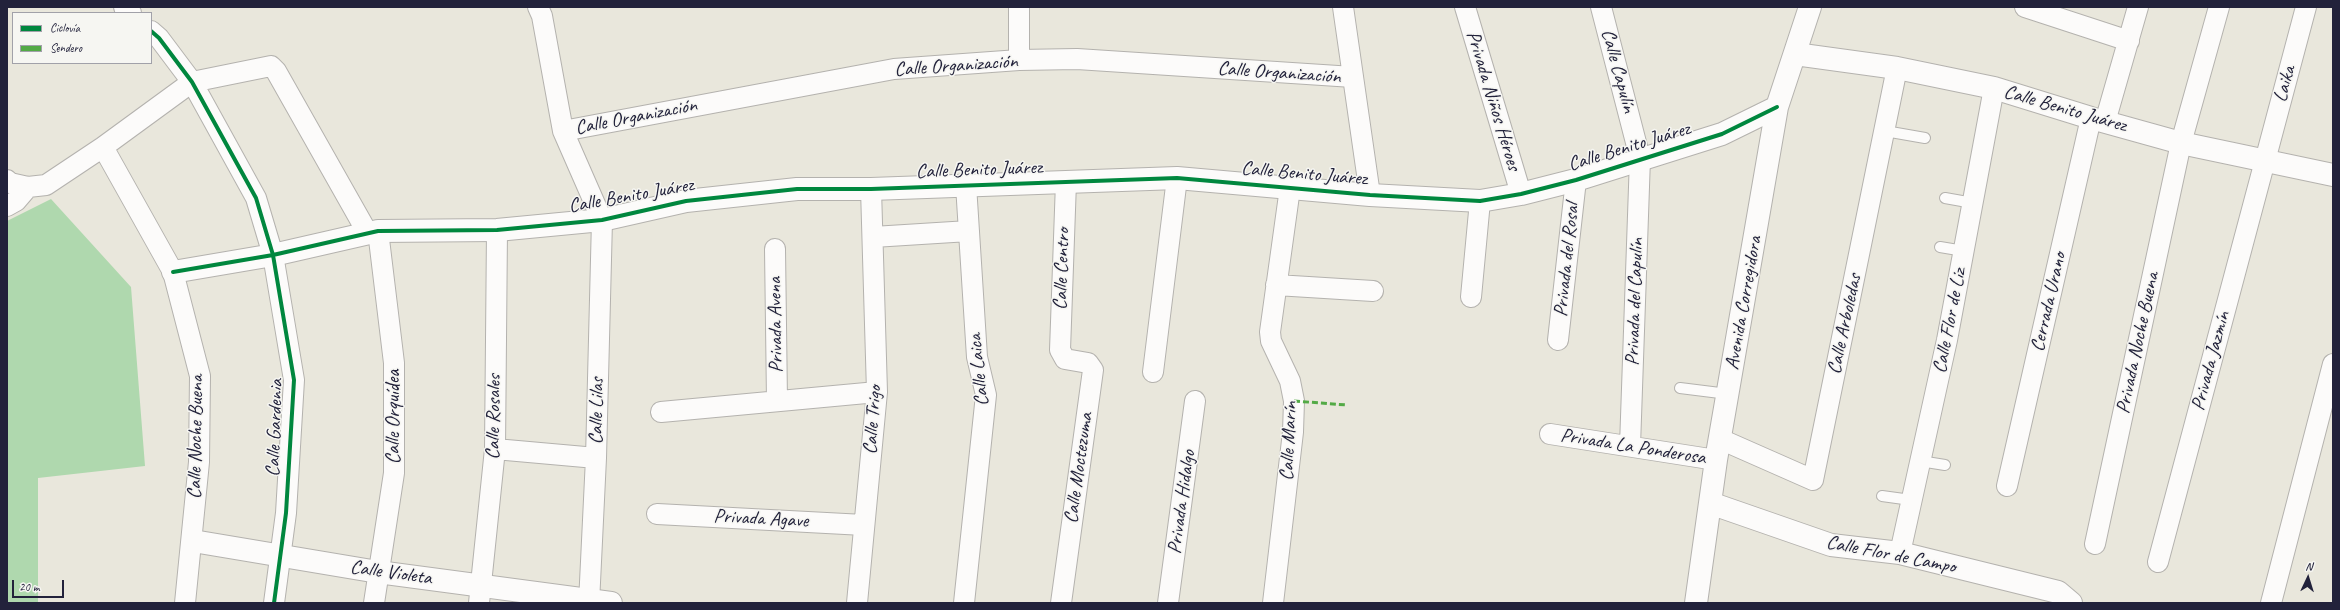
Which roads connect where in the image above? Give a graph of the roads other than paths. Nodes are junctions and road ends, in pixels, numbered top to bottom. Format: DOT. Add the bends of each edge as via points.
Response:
graph roads {
  1 [pos="538,7"];
  2 [pos="1019,7"];
  3 [pos="1343,7"];
  4 [pos="1465,7"];
  5 [pos="1601,7"];
  6 [pos="1810,7"];
  7 [pos="2025,7"];
  8 [pos="2138,7"];
  9 [pos="2219,7"];
  10 [pos="2306,7"];
  11 [pos="152,32"];
  12 [pos="2129,41"];
  13 [pos="1795,54"];
  14 [pos="1018,60"];
  15 [pos="1897,68"];
  16 [pos="1353,78"];
  17 [pos="192,82"];
  18 [pos="1994,88"];
  19 [pos="1777,107"];
  20 [pos="2098,120"];
  21 [pos="563,131"];
  22 [pos="1885,131"];
  23 [pos="1925,138"];
  24 [pos="2181,142"];
  25 [pos="103,147"];
  26 [pos="1640,158"];
  27 [pos="2264,160"];
  28 [pos="2333,175"];
  29 [pos="1177,178"];
  30 [pos="7,180"];
  31 [pos="1576,180"];
  32 [pos="1066,182"];
  33 [pos="966,185"];
  34 [pos="28,187"];
  35 [pos="1290,188"];
  36 [pos="871,189"];
  37 [pos="1521,194"];
  38 [pos="1370,195"];
  39 [pos="1945,198"];
  40 [pos="1480,201"];
  41 [pos="1973,203"];
  42 [pos="7,206"];
  43 [pos="602,220"];
  44 [pos="497,230"];
  45 [pos="372,231"];
  46 [pos="969,231"];
  47 [pos="873,237"];
  48 [pos="1940,247"];
  49 [pos="775,249"];
  50 [pos="1964,251"];
  51 [pos="273,255"];
  52 [pos="173,272"];
  53 [pos="1276,285"];
  54 [pos="1373,291"];
  55 [pos="1471,297"];
  56 [pos="1558,340"];
  57 [pos="1062,357"];
  58 [pos="2333,364"];
  59 [pos="1153,372"];
  60 [pos="1680,388"];
  61 [pos="877,392"];
  62 [pos="1728,394"];
  63 [pos="777,401"];
  64 [pos="1195,401"];
  65 [pos="660,412"];
  66 [pos="1550,434"];
  67 [pos="1720,439"];
  68 [pos="1630,446"];
  69 [pos="495,449"];
  70 [pos="596,458"];
  71 [pos="1716,460"];
  72 [pos="1920,461"];
  73 [pos="1945,465"];
  74 [pos="2007,486"];
  75 [pos="1882,496"];
  76 [pos="1911,500"];
  77 [pos="1710,503"];
  78 [pos="658,514"];
  79 [pos="864,525"];
  80 [pos="193,541"];
  81 [pos="2095,544"];
  82 [pos="1900,553"];
  83 [pos="280,556"];
  84 [pos="2158,562"];
  85 [pos="378,572"];
  86 [pos="480,594"];
  87 [pos="589,602"];
  88 [pos="185,603"];
  89 [pos="274,603"];
  90 [pos="374,603"];
  91 [pos="611,603"];
  92 [pos="857,603"];
  93 [pos="964,603"];
  94 [pos="1061,603"];
  95 [pos="1168,603"];
  96 [pos="1273,603"];
  97 [pos="1696,603"];
  98 [pos="2070,603"];
  99 [pos="2270,603"];
  1 -- 21 [label="street" via="542,16"];
  2 -- 14 [label="street"];
  3 -- 16 [label="street"];
  4 -- 37 [label="street, Privada Niños Héroes"];
  5 -- 26 [label="street, Calle Capulín"];
  6 -- 13 [label="street, Avenida Corregidora"];
  7 -- 12 [label="street"];
  8 -- 12 [label="street, Cerrada Urano"];
  9 -- 24 [label="street, Privada Noche Buena"];
  10 -- 27 [label="street, Laika"];
  11 -- 17 [label="street, Calle Gardenia"];
  12 -- 20 [label="street, Cerrada Urano"];
  13 -- 15 [label="street, Calle Benito Juárez"];
  13 -- 19 [label="street, Avenida Corregidora"];
  14 -- 16 [label="street, Calle Organización" via="1077,59"];
  14 -- 21 [label="street, Calle Organización" via="894,69"];
  15 -- 18 [label="street, Calle Benito Juárez"];
  15 -- 22 [label="street, Calle Arboledas"];
  16 -- 38 [label="street"];
  17 -- 25 [label="street"];
  17 -- 45 [label="street" via="264,66 274,68"];
  17 -- 51 [label="street, Calle Gardenia" via="256,198"];
  18 -- 20 [label="street, Calle Benito Juárez"];
  18 -- 41 [label="street, Calle Flor de Liz"];
  19 -- 26 [label="street, Calle Benito Juárez" via="1722,134"];
  19 -- 62 [label="street, Avenida Corregidora"];
  20 -- 24 [label="street, Calle Benito Juárez"];
  20 -- 74 [label="street, Cerrada Urano"];
  21 -- 43 [label="street"];
  22 -- 23 [label="lane"];
  22 -- 67 [label="street, Calle Arboledas" via="1813,480"];
  24 -- 27 [label="street, Calle Benito Juárez"];
  24 -- 81 [label="street, Privada Noche Buena"];
  25 -- 34 [label="street" via="46,185"];
  25 -- 52 [label="street, Calle Noche Buena"];
  26 -- 31 [label="street, Calle Benito Juárez"];
  26 -- 68 [label="street, Privada del Capulín"];
  27 -- 28 [label="street, Calle Benito Juárez"];
  27 -- 84 [label="street, Privada Jazmín"];
  29 -- 32 [label="street, Calle Benito Juárez"];
  29 -- 35 [label="street, Calle Benito Juárez"];
  29 -- 59 [label="street"];
  30 -- 34 [label="street"];
  31 -- 37 [label="street, Calle Benito Juárez"];
  31 -- 56 [label="street, Privada del Rosal"];
  32 -- 33 [label="street, Calle Benito Juárez"];
  32 -- 57 [label="street, Calle Centro" via="1060,350"];
  33 -- 36 [label="street, Calle Benito Juárez"];
  33 -- 46 [label="street, Calle Laica"];
  34 -- 42 [label="street" via="16,201"];
  35 -- 38 [label="street, Calle Benito Juárez"];
  35 -- 53 [label="street, Calle Marín"];
  36 -- 43 [label="street, Calle Benito Juárez" via="797,189 694,200"];
  36 -- 47 [label="street, Calle Trigo"];
  37 -- 40 [label="street, Calle Benito Juárez"];
  38 -- 40 [label="street, Calle Benito Juárez"];
  39 -- 41 [label="lane"];
  40 -- 55 [label="street"];
  41 -- 50 [label="street, Calle Flor de Liz"];
  43 -- 44 [label="street, Calle Benito Juárez"];
  43 -- 70 [label="street, Calle Lilas"];
  44 -- 45 [label="street, Calle Benito Juárez"];
  44 -- 69 [label="street, Calle Rosales"];
  45 -- 51 [label="street, Calle Benito Juárez"];
  45 -- 85 [label="street, Calle Orquídea" via="394,363 394,473"];
  46 -- 47 [label="street"];
  46 -- 93 [label="street, Calle Laica" via="976,358 986,395"];
  47 -- 61 [label="street, Calle Trigo"];
  48 -- 50 [label="lane"];
  49 -- 63 [label="street, Privada Avena"];
  50 -- 72 [label="street, Calle Flor de Liz"];
  51 -- 52 [label="street, Calle Benito Juárez"];
  51 -- 83 [label="street, Calle Gardenia" via="294,380 286,513"];
  52 -- 80 [label="street, Calle Noche Buena" via="200,376 199,462"];
  53 -- 54 [label="street"];
  53 -- 96 [label="street, Calle Marín" via="1271,341 1290,381 1294,401 1293,432"];
  57 -- 94 [label="street, Calle Moctezuma" via="1088,363 1093,370"];
  58 -- 99 [label="street"];
  60 -- 62 [label="lane"];
  61 -- 63 [label="street"];
  61 -- 79 [label="street, Calle Trigo"];
  62 -- 67 [label="street, Avenida Corregidora"];
  63 -- 65 [label="street"];
  64 -- 95 [label="street, Privada Hidalgo"];
  66 -- 68 [label="street, Privada La Ponderosa"];
  67 -- 71 [label="street, Avenida Corregidora"];
  68 -- 71 [label="street, Privada La Ponderosa"];
  69 -- 70 [label="street"];
  69 -- 86 [label="street, Calle Rosales"];
  70 -- 87 [label="street, Calle Lilas"];
  71 -- 77 [label="street, Avenida Corregidora"];
  72 -- 73 [label="lane"];
  72 -- 76 [label="street, Calle Flor de Liz"];
  75 -- 76 [label="lane"];
  76 -- 82 [label="street, Calle Flor de Liz"];
  77 -- 82 [label="street, Calle Flor de Campo" via="1831,545"];
  77 -- 97 [label="street, Avenida Corregidora"];
  78 -- 79 [label="street, Privada Agave"];
  79 -- 92 [label="street, Calle Trigo"];
  80 -- 83 [label="street, Calle Violeta"];
  80 -- 88 [label="street, Calle Noche Buena"];
  82 -- 98 [label="street, Calle Flor de Campo" via="2058,592"];
  83 -- 85 [label="street, Calle Violeta"];
  83 -- 89 [label="street, Calle Gardenia"];
  85 -- 86 [label="street, Calle Violeta"];
  85 -- 90 [label="street, Calle Orquídea"];
  86 -- 87 [label="street, Calle Violeta"];
  87 -- 91 [label="street, Calle Violeta"];
}
